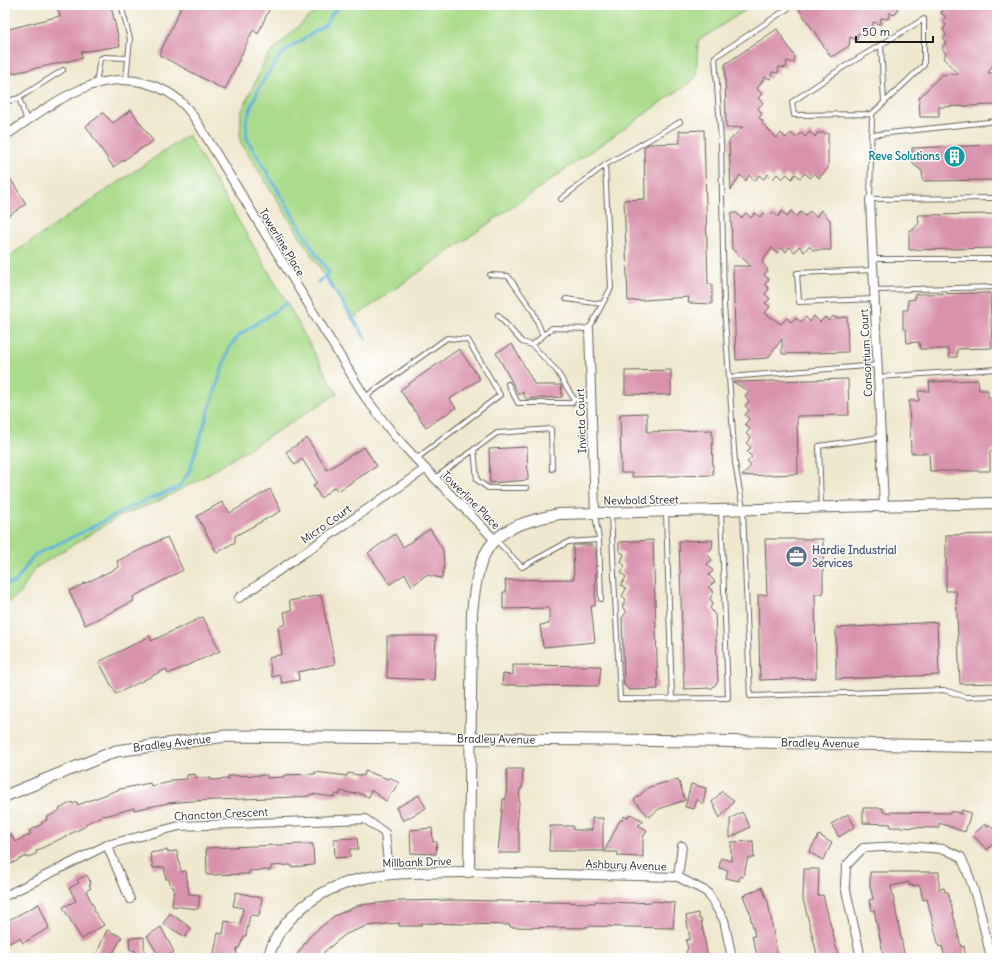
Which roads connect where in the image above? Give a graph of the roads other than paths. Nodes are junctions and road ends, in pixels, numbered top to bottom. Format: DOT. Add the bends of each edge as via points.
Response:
graph roads {
  1 [pos="122,5"];
  2 [pos="793,5"];
  3 [pos="881,44"];
  4 [pos="128,58"];
  5 [pos="64,70"];
  6 [pos="126,80"];
  7 [pos="96,83"];
  8 [pos="19,98"];
  9 [pos="5,102"];
  10 [pos="884,103"];
  11 [pos="872,114"];
  12 [pos="997,121"];
  13 [pos="27,122"];
  14 [pos="680,122"];
  15 [pos="871,135"];
  16 [pos="5,136"];
  17 [pos="605,165"];
  18 [pos="997,198"];
  19 [pos="562,199"];
  20 [pos="870,199"];
  21 [pos="997,259"];
  22 [pos="873,260"];
  23 [pos="874,270"];
  24 [pos="490,274"];
  25 [pos="997,287"];
  26 [pos="874,290"];
  27 [pos="566,299"];
  28 [pos="875,299"];
  29 [pos="602,304"];
  30 [pos="498,315"];
  31 [pos="589,329"];
  32 [pos="543,336"];
  33 [pos="532,345"];
  34 [pos="878,365"];
  35 [pos="997,369"];
  36 [pos="729,376"];
  37 [pos="878,377"];
  38 [pos="508,384"];
  39 [pos="366,397"];
  40 [pos="574,399"];
  41 [pos="591,401"];
  42 [pos="881,437"];
  43 [pos="474,449"];
  44 [pos="416,459"];
  45 [pos="425,469"];
  46 [pos="552,469"];
  47 [pos="435,478"];
  48 [pos="527,488"];
  49 [pos="997,503"];
  50 [pos="884,506"];
  51 [pos="822,507"];
  52 [pos="744,509"];
  53 [pos="721,510"];
  54 [pos="666,511"];
  55 [pos="595,513"];
  56 [pos="611,513"];
  57 [pos="495,540"];
  58 [pos="599,540"];
  59 [pos="239,598"];
  60 [pos="601,599"];
  61 [pos="997,696"];
  62 [pos="672,699"];
  63 [pos="471,739"];
  64 [pos="997,747"];
  65 [pos="5,796"];
  66 [pos="107,845"];
  67 [pos="682,846"];
  68 [pos="469,872"];
  69 [pos="389,873"];
  70 [pos="678,877"];
  71 [pos="5,896"];
  72 [pos="130,899"];
  73 [pos="267,958"];
  74 [pos="732,958"];
  75 [pos="861,958"];
  76 [pos="991,958"];
  1 -- 4 [label="lane" via="130,39"];
  2 -- 36 [label="lane" via="715,57 721,142 724,305"];
  3 -- 10 [label="lane"];
  3 -- 10 [label="lane" via="924,18 924,65"];
  3 -- 11 [label="lane" via="792,102 794,115"];
  4 -- 6 [label="lane"];
  4 -- 7 [label="lane" via="100,59"];
  5 -- 8 [label="lane"];
  6 -- 7 [label="street, Towerline Place"];
  6 -- 39 [label="street, Towerline Place" via="136,80 165,90 180,100 192,114"];
  7 -- 13 [label="street, Towerline Place" via="76,90"];
  8 -- 9 [label="lane"];
  8 -- 13 [label="lane"];
  10 -- 11 [label="lane"];
  11 -- 15 [label="lane"];
  12 -- 15 [label="lane"];
  13 -- 16 [label="street, Towerline Place"];
  14 -- 17 [label="lane"];
  15 -- 20 [label="lane"];
  17 -- 19 [label="lane"];
  17 -- 29 [label="lane" via="611,288"];
  18 -- 20 [label="lane"];
  20 -- 22 [label="street, Consortium Court"];
  21 -- 22 [label="lane"];
  22 -- 23 [label="street, Consortium Court"];
  23 -- 26 [label="street, Consortium Court"];
  23 -- 28 [label="lane" via="796,273 799,302"];
  24 -- 32 [label="lane" via="508,276 533,311"];
  25 -- 26 [label="lane"];
  26 -- 28 [label="street, Consortium Court"];
  27 -- 29 [label="lane"];
  28 -- 34 [label="street, Consortium Court"];
  29 -- 31 [label="lane"];
  30 -- 33 [label="lane" via="522,342"];
  31 -- 32 [label="lane" via="552,328"];
  31 -- 41 [label="street, Invicta Court"];
  32 -- 33 [label="lane"];
  33 -- 40 [label="lane" via="556,370"];
  34 -- 36 [label="lane"];
  34 -- 37 [label="street, Consortium Court"];
  35 -- 37 [label="lane"];
  36 -- 52 [label="lane" via="735,464"];
  37 -- 42 [label="street, Consortium Court"];
  38 -- 40 [label="lane" via="518,402 572,403"];
  39 -- 44 [label="street, Towerline Place" via="394,435"];
  39 -- 44 [label="lane" via="448,338 468,340 500,395"];
  40 -- 41 [label="lane"];
  41 -- 55 [label="street, Invicta Court"];
  42 -- 50 [label="street, Consortium Court"];
  42 -- 51 [label="lane" via="820,446"];
  43 -- 46 [label="lane" via="497,433 551,429"];
  43 -- 47 [label="lane"];
  43 -- 48 [label="lane" via="477,480 488,488"];
  44 -- 45 [label="street, Towerline Place"];
  45 -- 47 [label="street, Towerline Place"];
  45 -- 59 [label="street, Micro Court"];
  47 -- 57 [label="street, Towerline Place"];
  49 -- 50 [label="street, Newbold Street"];
  50 -- 51 [label="street, Newbold Street"];
  51 -- 52 [label="street, Newbold Street"];
  52 -- 53 [label="street, Newbold Street"];
  52 -- 61 [label="lane" via="750,696 944,690 966,697"];
  53 -- 54 [label="street, Newbold Street"];
  53 -- 62 [label="lane" via="728,698"];
  54 -- 56 [label="street, Newbold Street"];
  54 -- 62 [label="lane"];
  55 -- 56 [label="street, Newbold Street"];
  55 -- 57 [label="street, Newbold Street" via="558,514 529,520 512,527"];
  55 -- 58 [label="lane"];
  56 -- 62 [label="lane" via="620,700"];
  57 -- 58 [label="lane" via="522,567 568,542"];
  57 -- 63 [label="street, Newbold Street" via="485,553 476,582 472,613"];
  58 -- 60 [label="lane"];
  63 -- 64 [label="main road, Bradley Avenue"];
  63 -- 65 [label="main road, Bradley Avenue" via="226,736 116,751"];
  63 -- 68 [label="street"];
  66 -- 69 [label="street, Chancton Crescent" via="179,826 365,819 385,833"];
  66 -- 71 [label="street, Chancton Crescent"];
  66 -- 72 [label="street"];
  67 -- 70 [label="street"];
  68 -- 69 [label="street, Millbank Drive"];
  68 -- 70 [label="street, Ashbury Avenue"];
  69 -- 73 [label="street, Millbank Drive" via="349,880 314,898 294,915 278,934"];
  70 -- 74 [label="street, Ashbury Avenue" via="707,892 724,920"];
  75 -- 76 [label="street" via="845,886 846,866 863,848 903,846 944,850 961,857 971,878"];
}
